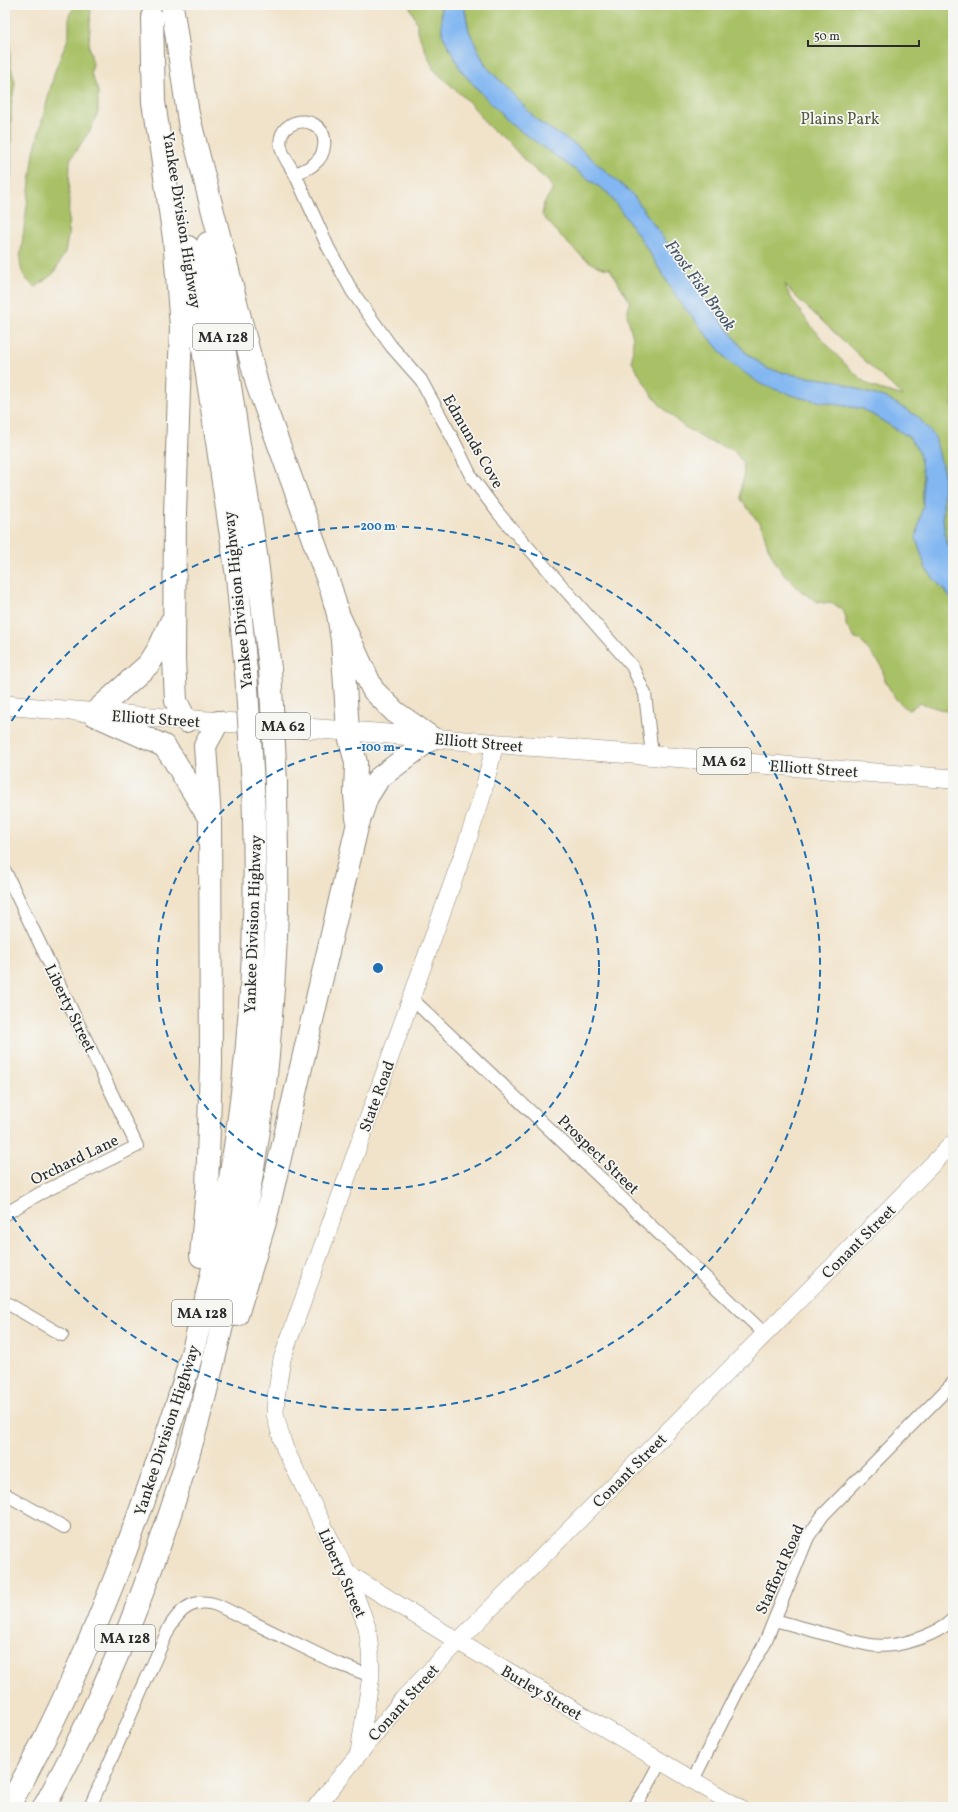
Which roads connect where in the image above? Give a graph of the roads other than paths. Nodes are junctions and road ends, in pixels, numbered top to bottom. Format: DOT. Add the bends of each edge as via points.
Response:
graph roads {
  1 [pos="172,5"];
  2 [pos="151,11"];
  3 [pos="188,114"];
  4 [pos="295,174"];
  5 [pos="338,614"];
  6 [pos="173,618"];
  7 [pos="5,706"];
  8 [pos="93,714"];
  9 [pos="186,721"];
  10 [pos="218,722"];
  11 [pos="348,731"];
  12 [pos="432,738"];
  13 [pos="495,744"];
  14 [pos="652,755"];
  15 [pos="953,779"];
  16 [pos="210,819"];
  17 [pos="357,827"];
  18 [pos="5,871"];
  19 [pos="411,998"];
  20 [pos="953,1143"];
  21 [pos="137,1146"];
  22 [pos="5,1214"];
  23 [pos="5,1302"];
  24 [pos="765,1334"];
  25 [pos="62,1335"];
  26 [pos="953,1383"];
  27 [pos="285,1449"];
  28 [pos="187,1462"];
  29 [pos="152,1481"];
  30 [pos="5,1494"];
  31 [pos="64,1527"];
  32 [pos="347,1573"];
  33 [pos="953,1619"];
  34 [pos="774,1620"];
  35 [pos="459,1642"];
  36 [pos="371,1676"];
  37 [pos="359,1752"];
  38 [pos="660,1762"];
  39 [pos="693,1780"];
  40 [pos="8,1807"];
  41 [pos="44,1807"];
  42 [pos="90,1807"];
  43 [pos="316,1807"];
  44 [pos="634,1807"];
  45 [pos="738,1807"];
  1 -- 3 [label="highway, Yankee Division Highway / MA 128"];
  2 -- 6 [label="highway" via="154,102 174,238 181,328"];
  2 -- 29 [label="highway, Yankee Division Highway / MA 128, bridge" via="237,576 246,672 255,839 248,1036 238,1119 221,1224 203,1310 186,1375"];
  3 -- 5 [label="highway" via="257,384"];
  3 -- 28 [label="highway, Yankee Division Highway / MA 128, bridge" via="258,568 270,670 276,783 277,904 268,1058 256,1151 228,1300"];
  4 -- 14 [label="street, Edmunds Cove" via="328,247 352,291 391,346 421,380 472,478 499,514 632,666 645,694"];
  5 -- 11 [label="highway"];
  5 -- 12 [label="highway" via="373,690 395,712"];
  6 -- 8 [label="highway" via="159,648 148,664"];
  6 -- 9 [label="highway" via="176,701"];
  7 -- 8 [label="main road, Elliott Street / MA 62"];
  8 -- 9 [label="main road, Elliott Street / MA 62"];
  8 -- 16 [label="highway" via="164,746"];
  9 -- 10 [label="main road, Elliott Street / MA 62"];
  10 -- 11 [label="main road, Elliott Street / MA 62"];
  10 -- 16 [label="highway" via="205,746"];
  11 -- 12 [label="main road, Elliott Street / MA 62"];
  11 -- 17 [label="highway" via="356,763"];
  12 -- 13 [label="main road, Elliott Street / MA 62"];
  12 -- 17 [label="highway" via="379,778 367,797"];
  13 -- 14 [label="main road, Elliott Street / MA 62"];
  13 -- 19 [label="main road, State Road" via="481,800"];
  14 -- 15 [label="main road, Elliott Street / MA 62"];
  16 -- 29 [label="highway" via="212,1063 204,1239 196,1293"];
  17 -- 28 [label="highway" via="265,1222 215,1397"];
  18 -- 21 [label="street, Liberty Street"];
  19 -- 24 [label="street, Prospect Street"];
  19 -- 27 [label="main road, State Road" via="282,1359 275,1414"];
  20 -- 24 [label="main road, Conant Street"];
  21 -- 22 [label="street, Orchard Lane" via="39,1194"];
  23 -- 25 [label="street"];
  24 -- 35 [label="main road, Conant Street"];
  26 -- 34 [label="street, Stafford Road" via="823,1515 808,1537"];
  27 -- 32 [label="main road, Liberty Street"];
  28 -- 41 [label="highway, Yankee Division Highway / MA 128" via="154,1565 124,1640 90,1719"];
  29 -- 40 [label="highway, Yankee Division Highway / MA 128" via="111,1588 68,1688"];
  30 -- 31 [label="street"];
  32 -- 35 [label="main road, Burley Street"];
  32 -- 36 [label="main road, Liberty Street" via="367,1627"];
  33 -- 34 [label="street" via="947,1626 930,1635 906,1643 871,1645"];
  34 -- 39 [label="street, Stafford Road" via="764,1645 740,1686"];
  35 -- 37 [label="main road, Conant Street" via="403,1699"];
  35 -- 38 [label="main road, Burley Street"];
  36 -- 37 [label="main road, Liberty Street"];
  36 -- 42 [label="street" via="336,1663 217,1605 208,1602 183,1609 169,1628"];
  37 -- 43 [label="main road, Conant Street"];
  38 -- 39 [label="main road, Burley Street"];
  38 -- 44 [label="street"];
  39 -- 45 [label="main road, Burley Street"];
}
